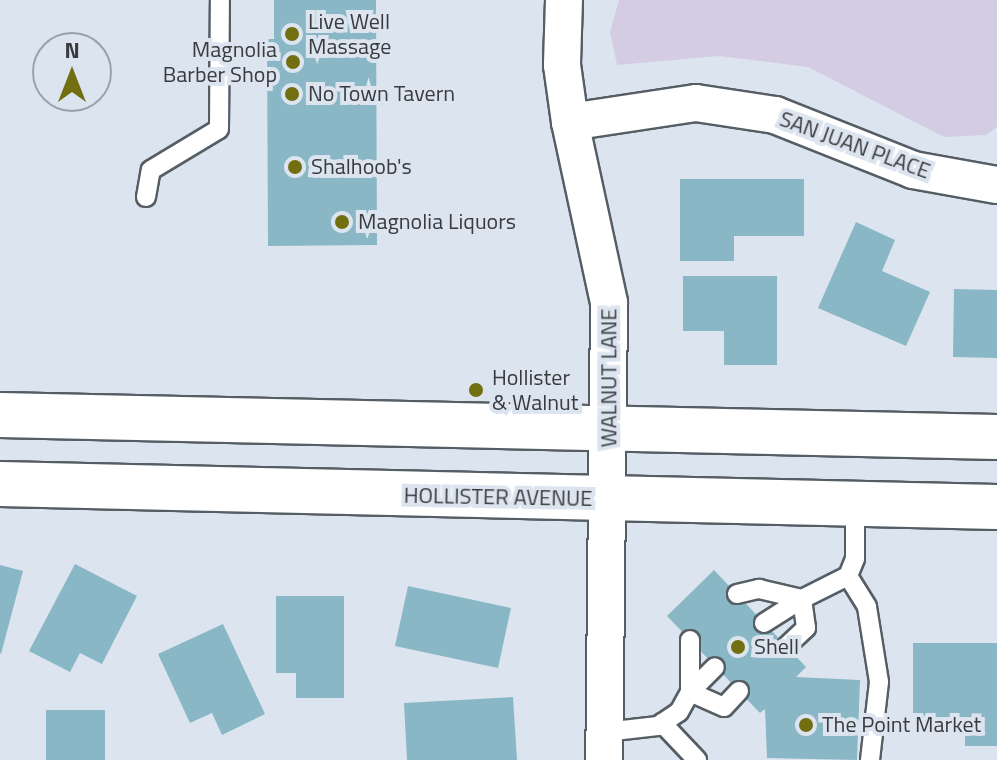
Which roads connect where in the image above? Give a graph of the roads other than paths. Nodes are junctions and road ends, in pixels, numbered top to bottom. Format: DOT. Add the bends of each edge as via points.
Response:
graph roads {
  1 [pos="220,0"];
  2 [pos="564,0"];
  3 [pos="570,122"];
  4 [pos="997,185"];
  5 [pos="146,197"];
  6 [pos="0,415"];
  7 [pos="610,431"];
  8 [pos="997,437"];
  9 [pos="0,484"];
  10 [pos="610,500"];
  11 [pos="855,504"];
  12 [pos="997,507"];
  13 [pos="848,576"];
  14 [pos="737,594"];
  15 [pos="802,599"];
  16 [pos="764,623"];
  17 [pos="690,640"];
  18 [pos="787,646"];
  19 [pos="715,667"];
  20 [pos="739,691"];
  21 [pos="690,692"];
  22 [pos="662,723"];
  23 [pos="605,746"];
  24 [pos="697,760"];
  25 [pos="870,760"];
  1 -- 5 [label="lane" via="219,129 151,170"];
  2 -- 3 [label="street, WALNUT LANE" via="562,65"];
  3 -- 4 [label="street, SAN JUAN PLACE" via="696,103 775,115 913,170"];
  3 -- 7 [label="street, WALNUT LANE" via="609,303"];
  6 -- 7 [label="main road"];
  7 -- 8 [label="main road"];
  7 -- 10 [label="street, WALNUT LANE"];
  9 -- 10 [label="main road, HOLLISTER AVENUE"];
  10 -- 11 [label="main road, HOLLISTER AVENUE"];
  10 -- 23 [label="street, WALNUT LANE"];
  11 -- 12 [label="main road, HOLLISTER AVENUE"];
  11 -- 13 [label="lane" via="855,559"];
  13 -- 15 [label="lane"];
  13 -- 25 [label="lane" via="867,607 879,682"];
  14 -- 15 [label="lane" via="759,589"];
  15 -- 16 [label="lane"];
  15 -- 18 [label="lane" via="806,628"];
  17 -- 21 [label="lane"];
  19 -- 21 [label="lane"];
  20 -- 21 [label="lane" via="724,707"];
  21 -- 22 [label="lane" via="679,712"];
  22 -- 23 [label="lane"];
  22 -- 24 [label="lane"];
}
